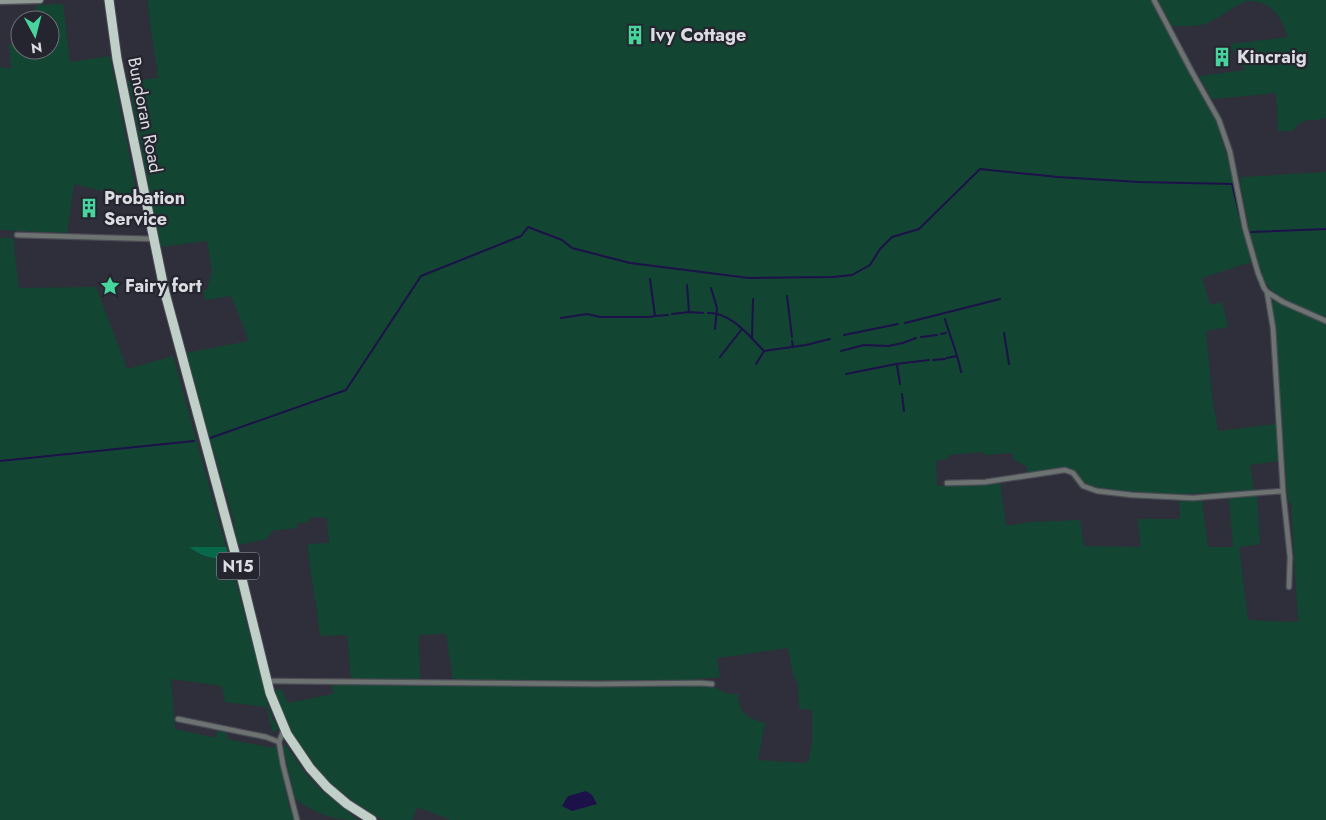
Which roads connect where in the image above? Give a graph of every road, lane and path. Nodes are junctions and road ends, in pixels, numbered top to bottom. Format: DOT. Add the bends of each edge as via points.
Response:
graph roads {
  1 [pos="40,0"];
  2 [pos="109,0"];
  3 [pos="1154,0"];
  4 [pos="0,1"];
  5 [pos="17,235"];
  6 [pos="154,239"];
  7 [pos="1267,292"];
  8 [pos="1326,321"];
  9 [pos="947,483"];
  10 [pos="1283,491"];
  11 [pos="1289,587"];
  12 [pos="266,681"];
  13 [pos="712,684"];
  14 [pos="178,719"];
  15 [pos="284,728"];
  16 [pos="279,742"];
  17 [pos="297,820"];
  18 [pos="372,820"];
  1 -- 4 [label="street"];
  2 -- 6 [label="highway, Bundoran Road / N15" via="117,58"];
  3 -- 7 [label="street" via="1219,120 1230,152 1258,273"];
  5 -- 6 [label="street"];
  6 -- 12 [label="highway, Bundoran Road / N15" via="175,334 240,572"];
  7 -- 8 [label="street"];
  7 -- 10 [label="street" via="1273,328"];
  9 -- 10 [label="street" via="986,482 1066,470 1083,486 1097,491 1162,498"];
  10 -- 11 [label="street" via="1290,557"];
  12 -- 13 [label="street"];
  12 -- 15 [label="highway, N15"];
  14 -- 16 [label="street"];
  15 -- 16 [label="street"];
  15 -- 18 [label="highway, N15" via="296,749 327,787"];
  16 -- 17 [label="street"];
}
